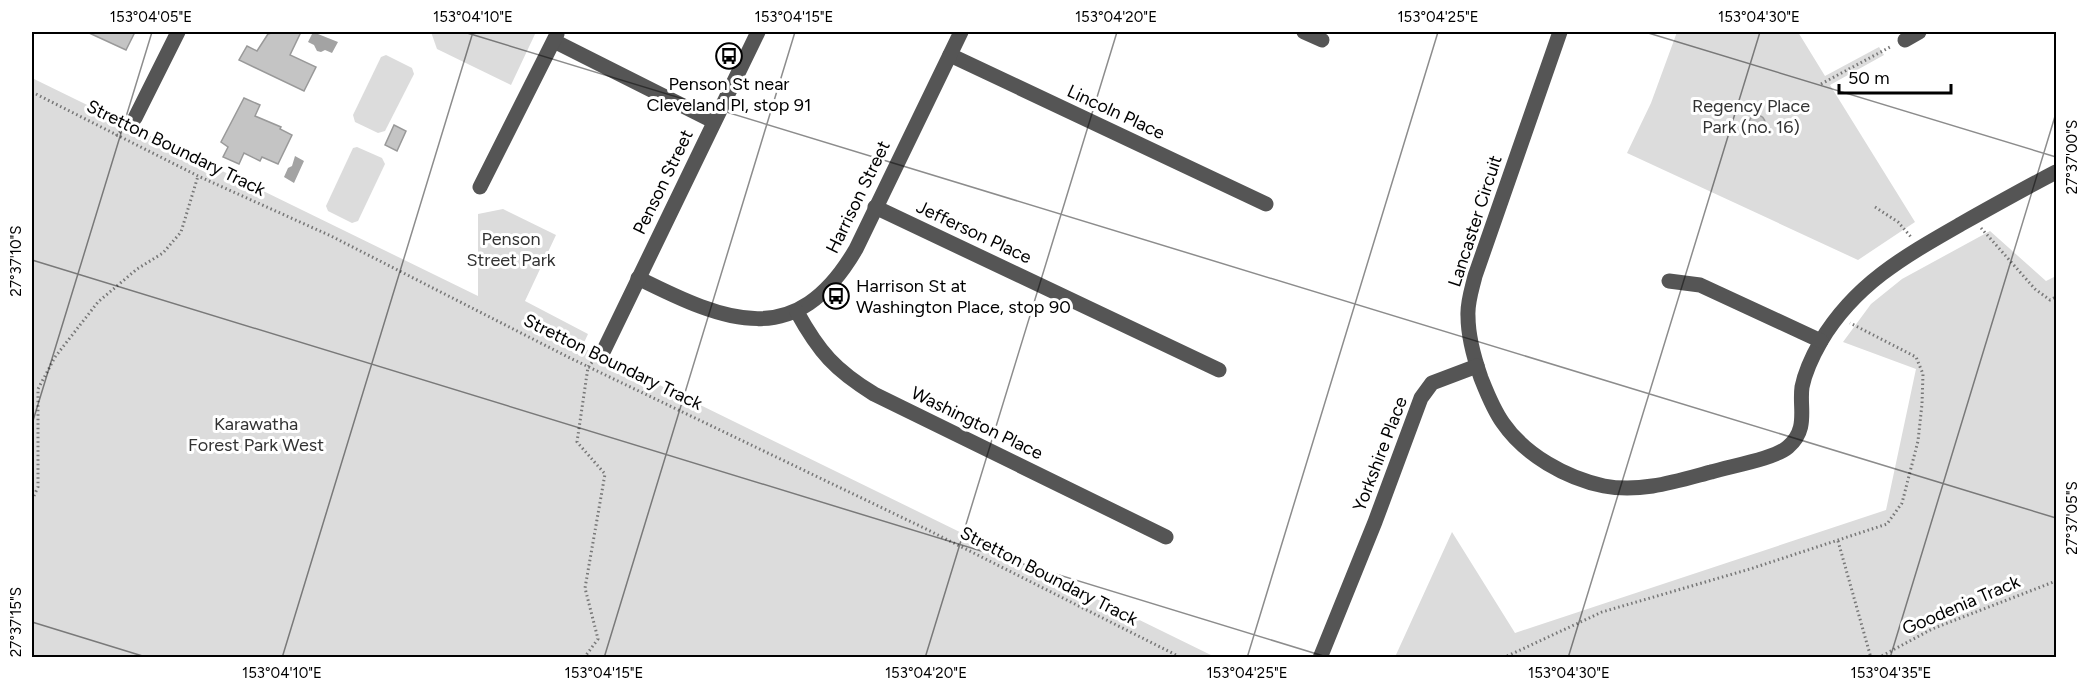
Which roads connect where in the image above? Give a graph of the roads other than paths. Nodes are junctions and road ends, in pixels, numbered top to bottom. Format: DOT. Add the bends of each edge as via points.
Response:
graph roads {
  1 [pos="178,32"];
  2 [pos="758,32"];
  3 [pos="961,32"];
  4 [pos="1304,32"];
  5 [pos="1560,32"];
  6 [pos="1919,32"];
  7 [pos="556,36"];
  8 [pos="1322,40"];
  9 [pos="1905,40"];
  10 [pos="950,55"];
  11 [pos="135,118"];
  12 [pos="713,121"];
  13 [pos="2056,172"];
  14 [pos="480,187"];
  15 [pos="1266,204"];
  16 [pos="875,207"];
  17 [pos="638,278"];
  18 [pos="1669,281"];
  19 [pos="797,312"];
  20 [pos="1821,341"];
  21 [pos="604,350"];
  22 [pos="1477,366"];
  23 [pos="1219,370"];
  24 [pos="1166,537"];
  25 [pos="1320,657"];
  1 -- 11 [label="street"];
  2 -- 12 [label="street, Penson Street"];
  3 -- 10 [label="street, Harrison Street"];
  4 -- 8 [label="street"];
  5 -- 22 [label="street, Lancaster Circuit" via="1475,276 1467,314"];
  6 -- 9 [label="street"];
  7 -- 12 [label="street"];
  7 -- 14 [label="street"];
  10 -- 15 [label="street, Lincoln Place"];
  10 -- 16 [label="street, Harrison Street"];
  12 -- 17 [label="street, Penson Street"];
  13 -- 20 [label="street, Lancaster Circuit" via="1891,265 1865,286"];
  16 -- 19 [label="street, Harrison Street" via="839,276"];
  16 -- 23 [label="street, Jefferson Place"];
  17 -- 19 [label="street, Harrison Street" via="721,314 748,319"];
  17 -- 21 [label="street, Penson Street"];
  18 -- 20 [label="street" via="1700,285"];
  19 -- 24 [label="street, Washington Place" via="822,353 839,371 865,388"];
  20 -- 22 [label="street, Lancaster Circuit" via="1802,388 1803,416 1798,434 1788,447 1665,484 1636,488 1605,486 1548,465 1503,423"];
  22 -- 25 [label="street, Yorkshire Place" via="1432,383 1421,398"];
}
